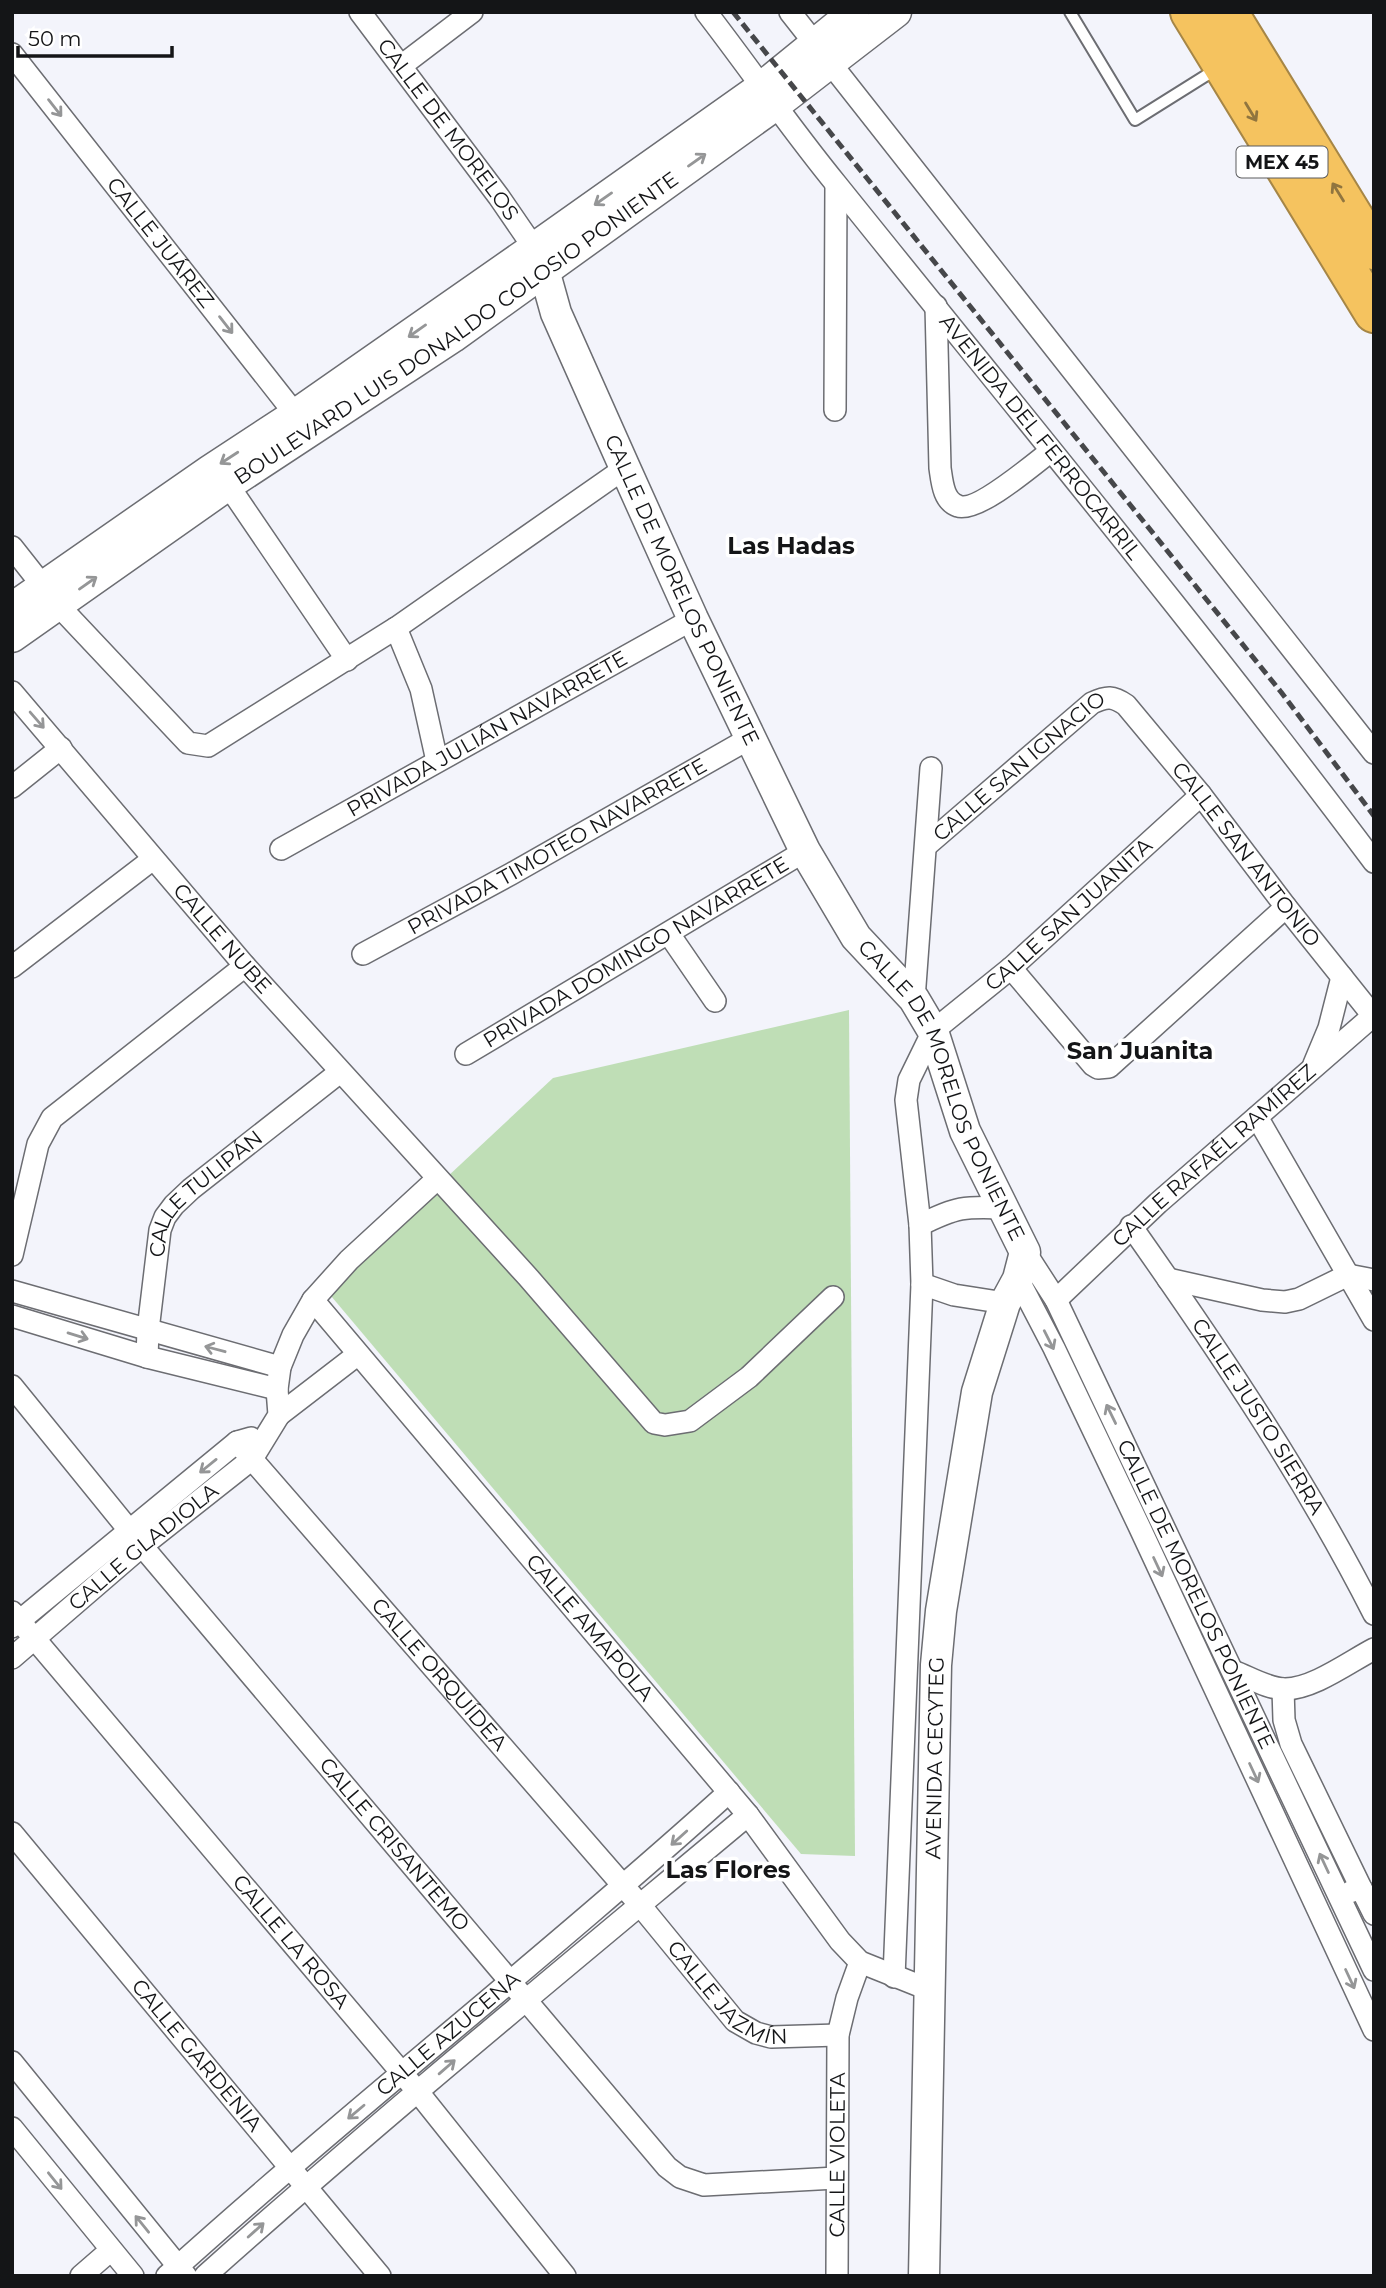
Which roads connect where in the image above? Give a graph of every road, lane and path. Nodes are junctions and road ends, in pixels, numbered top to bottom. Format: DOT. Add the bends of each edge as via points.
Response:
graph roads {
  1 [pos="360,12"];
  2 [pos="472,12"];
  3 [pos="706,12"];
  4 [pos="790,12"];
  5 [pos="854,12"];
  6 [pos="896,12"];
  7 [pos="1070,12"];
  8 [pos="1190,12"];
  9 [pos="1227,12"];
  10 [pos="822,52"];
  11 [pos="12,54"];
  12 [pos="1223,65"];
  13 [pos="401,66"];
  14 [pos="769,96"];
  15 [pos="836,185"];
  16 [pos="1374,250"];
  17 [pos="539,259"];
  18 [pos="936,306"];
  19 [pos="1374,313"];
  20 [pos="835,410"];
  21 [pos="302,423"];
  22 [pos="1051,452"];
  23 [pos="625,468"];
  24 [pos="228,485"];
  25 [pos="12,547"];
  26 [pos="50,595"];
  27 [pos="12,608"];
  28 [pos="692,619"];
  29 [pos="396,628"];
  30 [pos="12,637"];
  31 [pos="347,660"];
  32 [pos="12,692"];
  33 [pos="1114,697"];
  34 [pos="752,737"];
  35 [pos="61,748"];
  36 [pos="1374,753"];
  37 [pos="438,761"];
  38 [pos="931,768"];
  39 [pos="12,787"];
  40 [pos="1201,795"];
  41 [pos="927,845"];
  42 [pos="281,849"];
  43 [pos="805,851"];
  44 [pos="153,859"];
  45 [pos="1374,862"];
  46 [pos="1286,908"];
  47 [pos="669,934"];
  48 [pos="363,954"];
  49 [pos="245,966"];
  50 [pos="12,967"];
  51 [pos="1011,968"];
  52 [pos="1342,977"];
  53 [pos="914,999"];
  54 [pos="715,1001"];
  55 [pos="1373,1016"];
  56 [pos="933,1031"];
  57 [pos="466,1054"];
  58 [pos="1312,1069"];
  59 [pos="340,1072"];
  60 [pos="1257,1117"];
  61 [pos="437,1180"];
  62 [pos="1004,1208"];
  63 [pos="920,1225"];
  64 [pos="1131,1226"];
  65 [pos="12,1255"];
  66 [pos="1348,1275"];
  67 [pos="1016,1278"];
  68 [pos="1168,1279"];
  69 [pos="1374,1280"];
  70 [pos="922,1284"];
  71 [pos="12,1291"];
  72 [pos="833,1297"];
  73 [pos="313,1300"];
  74 [pos="1056,1300"];
  75 [pos="12,1317"];
  76 [pos="1374,1320"];
  77 [pos="148,1330"];
  78 [pos="357,1355"];
  79 [pos="147,1357"];
  80 [pos="280,1367"];
  81 [pos="12,1386"];
  82 [pos="277,1389"];
  83 [pos="279,1415"];
  84 [pos="266,1433"];
  85 [pos="237,1443"];
  86 [pos="252,1459"];
  87 [pos="1160,1517"];
  88 [pos="1139,1526"];
  89 [pos="136,1538"];
  90 [pos="1374,1614"];
  91 [pos="15,1620"];
  92 [pos="34,1639"];
  93 [pos="1374,1649"];
  94 [pos="12,1658"];
  95 [pos="1233,1671"];
  96 [pos="1283,1689"];
  97 [pos="1306,1774"];
  98 [pos="1287,1784"];
  99 [pos="729,1792"];
  100 [pos="748,1815"];
  101 [pos="12,1833"];
  102 [pos="623,1888"];
  103 [pos="1361,1888"];
  104 [pos="1340,1897"];
  105 [pos="640,1906"];
  106 [pos="1315,1906"];
  107 [pos="1374,1914"];
  108 [pos="860,1962"];
  109 [pos="1374,1970"];
  110 [pos="894,1977"];
  111 [pos="510,1980"];
  112 [pos="930,1990"];
  113 [pos="526,1999"];
  114 [pos="1374,2030"];
  115 [pos="838,2035"];
  116 [pos="12,2062"];
  117 [pos="401,2074"];
  118 [pos="418,2092"];
  119 [pos="12,2128"];
  120 [pos="291,2167"];
  121 [pos="836,2178"];
  122 [pos="307,2185"];
  123 [pos="111,2250"];
  124 [pos="177,2273"];
  125 [pos="81,2276"];
  126 [pos="133,2276"];
  127 [pos="205,2276"];
  128 [pos="380,2276"];
  129 [pos="565,2276"];
  130 [pos="837,2276"];
  131 [pos="924,2276"];
  1 -- 13 [label="street, CALLE DE MORELOS"];
  2 -- 13 [label="street"];
  3 -- 14 [label="street, AVENIDA DEL FERROCARRIL"];
  4 -- 10 [label="street"];
  5 -- 10 [label="street, BOULEVARD LUIS DONALDO COLOSIO PONIENTE"];
  6 -- 10 [label="street, BOULEVARD LUIS DONALDO COLOSIO PONIENTE"];
  7 -- 12 [label="lane" via="1135,120"];
  8 -- 12 [label="highway, MEX 45"];
  16 -- 9 [label="highway, MEX 45, one-way"];
  10 -- 14 [label="street, BOULEVARD LUIS DONALDO COLOSIO PONIENTE"];
  10 -- 36 [label="street"];
  11 -- 21 [label="street, CALLE JUÁREZ, one-way"];
  12 -- 19 [label="highway, MEX 45, one-way"];
  13 -- 17 [label="street, CALLE DE MORELOS"];
  14 -- 15 [label="street, AVENIDA DEL FERROCARRIL"];
  14 -- 17 [label="street, BOULEVARD LUIS DONALDO COLOSIO PONIENTE"];
  15 -- 18 [label="street, AVENIDA DEL FERROCARRIL"];
  15 -- 20 [label="street"];
  17 -- 21 [label="street, BOULEVARD LUIS DONALDO COLOSIO PONIENTE" via="453,337"];
  17 -- 23 [label="street, CALLE DE MORELOS PONIENTE" via="556,313"];
  18 -- 22 [label="street, AVENIDA DEL FERROCARRIL"];
  18 -- 22 [label="street" via="940,468 948,499 967,508"];
  21 -- 24 [label="street, BOULEVARD LUIS DONALDO COLOSIO PONIENTE"];
  21 -- 26 [label="street, BOULEVARD LUIS DONALDO COLOSIO PONIENTE, one-way"];
  22 -- 45 [label="street, AVENIDA DEL FERROCARRIL"];
  23 -- 28 [label="street, CALLE DE MORELOS PONIENTE"];
  23 -- 29 [label="street"];
  26 -- 24 [label="street, BOULEVARD LUIS DONALDO COLOSIO PONIENTE, one-way"];
  24 -- 31 [label="street"];
  25 -- 26 [label="street"];
  26 -- 27 [label="street, BOULEVARD LUIS DONALDO COLOSIO PONIENTE"];
  26 -- 30 [label="street, BOULEVARD LUIS DONALDO COLOSIO PONIENTE"];
  26 -- 31 [label="street" via="188,743 199,746 208,746"];
  28 -- 34 [label="street, CALLE DE MORELOS PONIENTE"];
  28 -- 37 [label="street, PRIVADA JULIÁN NAVARRETE"];
  29 -- 31 [label="street"];
  29 -- 37 [label="street" via="421,690"];
  32 -- 35 [label="street, CALLE NUBE, one-way"];
  33 -- 40 [label="street, CALLE SAN ANTONIO" via="1126,705"];
  33 -- 41 [label="street, CALLE SAN IGNACIO" via="1092,703"];
  34 -- 43 [label="street, CALLE DE MORELOS PONIENTE"];
  34 -- 48 [label="street, PRIVADA TIMOTEO NAVARRETE"];
  35 -- 39 [label="street"];
  35 -- 44 [label="street, CALLE NUBE"];
  37 -- 42 [label="street, PRIVADA JULIÁN NAVARRETE"];
  38 -- 41 [label="street"];
  40 -- 46 [label="street, CALLE SAN ANTONIO"];
  40 -- 51 [label="street, CALLE SAN JUANITA"];
  41 -- 53 [label="street"];
  43 -- 47 [label="street, PRIVADA DOMINGO NAVARRETE"];
  43 -- 53 [label="street, CALLE DE MORELOS PONIENTE" via="856,937"];
  44 -- 49 [label="street, CALLE NUBE"];
  44 -- 50 [label="street"];
  46 -- 51 [label="street" via="1109,1067 1093,1065"];
  46 -- 52 [label="street, CALLE SAN ANTONIO"];
  47 -- 54 [label="street"];
  47 -- 57 [label="street, PRIVADA DOMINGO NAVARRETE"];
  49 -- 59 [label="street, CALLE NUBE"];
  49 -- 65 [label="street" via="52,1118 38,1144"];
  51 -- 56 [label="street, CALLE SAN JUANITA"];
  52 -- 55 [label="street, CALLE SAN ANTONIO"];
  52 -- 58 [label="street"];
  53 -- 56 [label="street, CALLE DE MORELOS PONIENTE"];
  55 -- 58 [label="street, CALLE RAFAÉL RAMÍREZ"];
  56 -- 62 [label="street, CALLE DE MORELOS PONIENTE" via="965,1131"];
  56 -- 63 [label="street" via="909,1080 906,1100"];
  58 -- 60 [label="street, CALLE RAFAÉL RAMÍREZ"];
  59 -- 61 [label="street, CALLE NUBE"];
  59 -- 77 [label="street, CALLE TULIPÁN" via="191,1189 164,1217"];
  60 -- 64 [label="street, CALLE RAFAÉL RAMÍREZ"];
  60 -- 66 [label="street"];
  61 -- 72 [label="street, CALLE NUBE" via="654,1423 690,1421 749,1377"];
  61 -- 73 [label="street"];
  62 -- 63 [label="street" via="967,1206"];
  62 -- 67 [label="street, CALLE DE MORELOS PONIENTE"];
  63 -- 70 [label="street"];
  64 -- 68 [label="street, CALLE JUSTO SIERRA"];
  64 -- 74 [label="street, CALLE RAFAÉL RAMÍREZ"];
  66 -- 68 [label="street" via="1285,1302"];
  66 -- 69 [label="street"];
  66 -- 76 [label="street"];
  67 -- 70 [label="street" via="986,1302"];
  67 -- 74 [label="street, CALLE DE MORELOS PONIENTE"];
  67 -- 88 [label="street, CALLE DE MORELOS PONIENTE, one-way"];
  67 -- 112 [label="street, AVENIDA CECYTEG" via="973,1413 941,1611"];
  68 -- 90 [label="street, CALLE JUSTO SIERRA" via="1281,1450"];
  70 -- 110 [label="street"];
  71 -- 77 [label="street"];
  73 -- 78 [label="street, CALLE AMAPOLA"];
  73 -- 80 [label="street"];
  87 -- 74 [label="street, CALLE DE MORELOS PONIENTE, one-way"];
  75 -- 79 [label="street, one-way"];
  77 -- 79 [label="street, CALLE TULIPÁN"];
  80 -- 77 [label="street, one-way"];
  78 -- 83 [label="street, CALLE GLADIOLA"];
  78 -- 99 [label="street, CALLE AMAPOLA"];
  79 -- 82 [label="street"];
  80 -- 82 [label="street"];
  81 -- 89 [label="street, CALLE CRISANTEMO"];
  82 -- 83 [label="street"];
  83 -- 84 [label="street, CALLE GLADIOLA"];
  84 -- 85 [label="street, CALLE GLADIOLA"];
  84 -- 86 [label="street, CALLE GLADIOLA"];
  85 -- 86 [label="street, CALLE ORQUÍDEA"];
  85 -- 89 [label="street, CALLE GLADIOLA, one-way"];
  86 -- 89 [label="street, CALLE GLADIOLA"];
  86 -- 102 [label="street, CALLE ORQUÍDEA"];
  87 -- 88 [label="street"];
  87 -- 95 [label="street, CALLE DE MORELOS PONIENTE"];
  88 -- 106 [label="street, CALLE DE MORELOS PONIENTE, one-way"];
  89 -- 91 [label="street, CALLE GLADIOLA"];
  89 -- 92 [label="street, CALLE GLADIOLA"];
  89 -- 111 [label="street, CALLE CRISANTEMO"];
  91 -- 92 [label="street, CALLE LA ROSA"];
  92 -- 94 [label="street, CALLE GLADIOLA"];
  92 -- 117 [label="street, CALLE LA ROSA"];
  93 -- 96 [label="street" via="1311,1683"];
  95 -- 96 [label="street"];
  95 -- 98 [label="street, CALLE DE MORELOS PONIENTE"];
  96 -- 97 [label="street" via="1284,1720"];
  97 -- 98 [label="street"];
  97 -- 103 [label="street"];
  104 -- 98 [label="street, CALLE DE MORELOS PONIENTE, one-way"];
  99 -- 100 [label="street, CALLE AMAPOLA"];
  99 -- 102 [label="street, CALLE AZUCENA, one-way"];
  100 -- 105 [label="street, CALLE AZUCENA"];
  100 -- 108 [label="street, CALLE AMAPOLA"];
  101 -- 120 [label="street, CALLE GARDENIA"];
  102 -- 105 [label="street, CALLE ORQUÍDEA"];
  102 -- 111 [label="street, CALLE AZUCENA"];
  103 -- 104 [label="street"];
  103 -- 107 [label="street"];
  104 -- 106 [label="street"];
  104 -- 109 [label="street, CALLE DE MORELOS PONIENTE"];
  105 -- 113 [label="street, CALLE AZUCENA"];
  105 -- 115 [label="street, CALLE JAZMÍN" via="735,2021 771,2037"];
  106 -- 114 [label="street, CALLE DE MORELOS PONIENTE, one-way"];
  108 -- 110 [label="street, CALLE AMAPOLA"];
  108 -- 115 [label="street"];
  110 -- 112 [label="street, CALLE AMAPOLA"];
  111 -- 113 [label="street, CALLE CRISANTEMO"];
  111 -- 117 [label="street, CALLE AZUCENA"];
  112 -- 131 [label="street, AVENIDA CECYTEG"];
  118 -- 113 [label="street, CALLE AZUCENA, one-way"];
  113 -- 121 [label="street, CALLE CRISANTEMO" via="680,2177 704,2185"];
  115 -- 121 [label="street, CALLE VIOLETA"];
  124 -- 116 [label="street, one-way"];
  117 -- 118 [label="street, CALLE LA ROSA"];
  117 -- 120 [label="street, CALLE AZUCENA, one-way"];
  118 -- 122 [label="street, CALLE AZUCENA"];
  118 -- 129 [label="street, CALLE LA ROSA"];
  119 -- 123 [label="street, one-way"];
  120 -- 122 [label="street, CALLE GARDENIA"];
  120 -- 124 [label="street, CALLE AZUCENA"];
  121 -- 130 [label="street, CALLE VIOLETA"];
  127 -- 122 [label="street, CALLE AZUCENA, one-way"];
  122 -- 128 [label="street, CALLE GARDENIA"];
  123 -- 125 [label="street"];
  123 -- 126 [label="street"];
}
